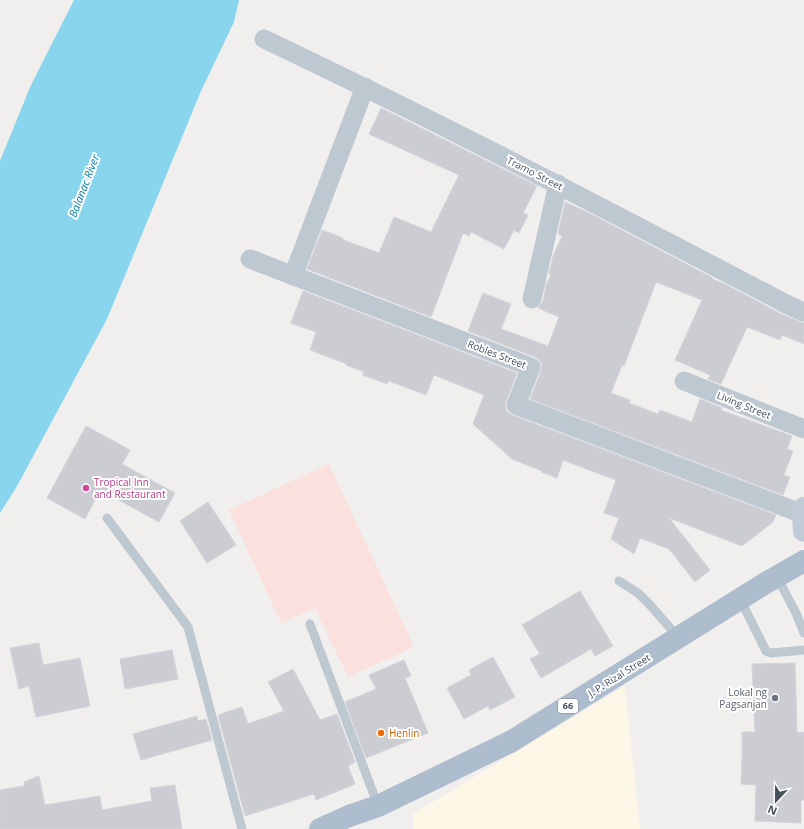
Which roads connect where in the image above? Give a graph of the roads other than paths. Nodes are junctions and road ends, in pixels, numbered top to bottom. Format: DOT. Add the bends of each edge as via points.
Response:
graph roads {
  1 [pos="264,39"];
  2 [pos="365,87"];
  3 [pos="558,184"];
  4 [pos="250,260"];
  5 [pos="293,276"];
  6 [pos="532,299"];
  7 [pos="804,312"];
  8 [pos="684,381"];
  9 [pos="804,429"];
  10 [pos="107,518"];
  11 [pos="804,518"];
  12 [pos="804,561"];
  13 [pos="776,577"];
  14 [pos="619,581"];
  15 [pos="740,599"];
  16 [pos="310,624"];
  17 [pos="804,633"];
  18 [pos="678,638"];
  19 [pos="804,650"];
  20 [pos="378,806"];
  21 [pos="242,829"];
  22 [pos="320,829"];
  1 -- 2 [label="street, Tramo Street"];
  2 -- 3 [label="street, Tramo Street"];
  2 -- 5 [label="street"];
  3 -- 6 [label="street"];
  3 -- 7 [label="street, Tramo Street"];
  4 -- 5 [label="street, Robles Street"];
  5 -- 11 [label="street, Robles Street" via="531,367 516,405"];
  8 -- 9 [label="street, Living Street"];
  10 -- 21 [label="lane" via="188,627"];
  12 -- 13 [label="main road, J. P. Rizal Street / 66"];
  13 -- 15 [label="main road, J. P. Rizal Street / 66"];
  13 -- 17 [label="lane"];
  14 -- 18 [label="lane" via="650,604"];
  15 -- 18 [label="main road, J. P. Rizal Street / 66"];
  15 -- 19 [label="lane" via="766,651 772,653"];
  16 -- 20 [label="lane"];
  18 -- 20 [label="main road, J. P. Rizal Street / 66" via="512,741"];
  20 -- 22 [label="main road, J. P. Rizal Street / 66"];
}
